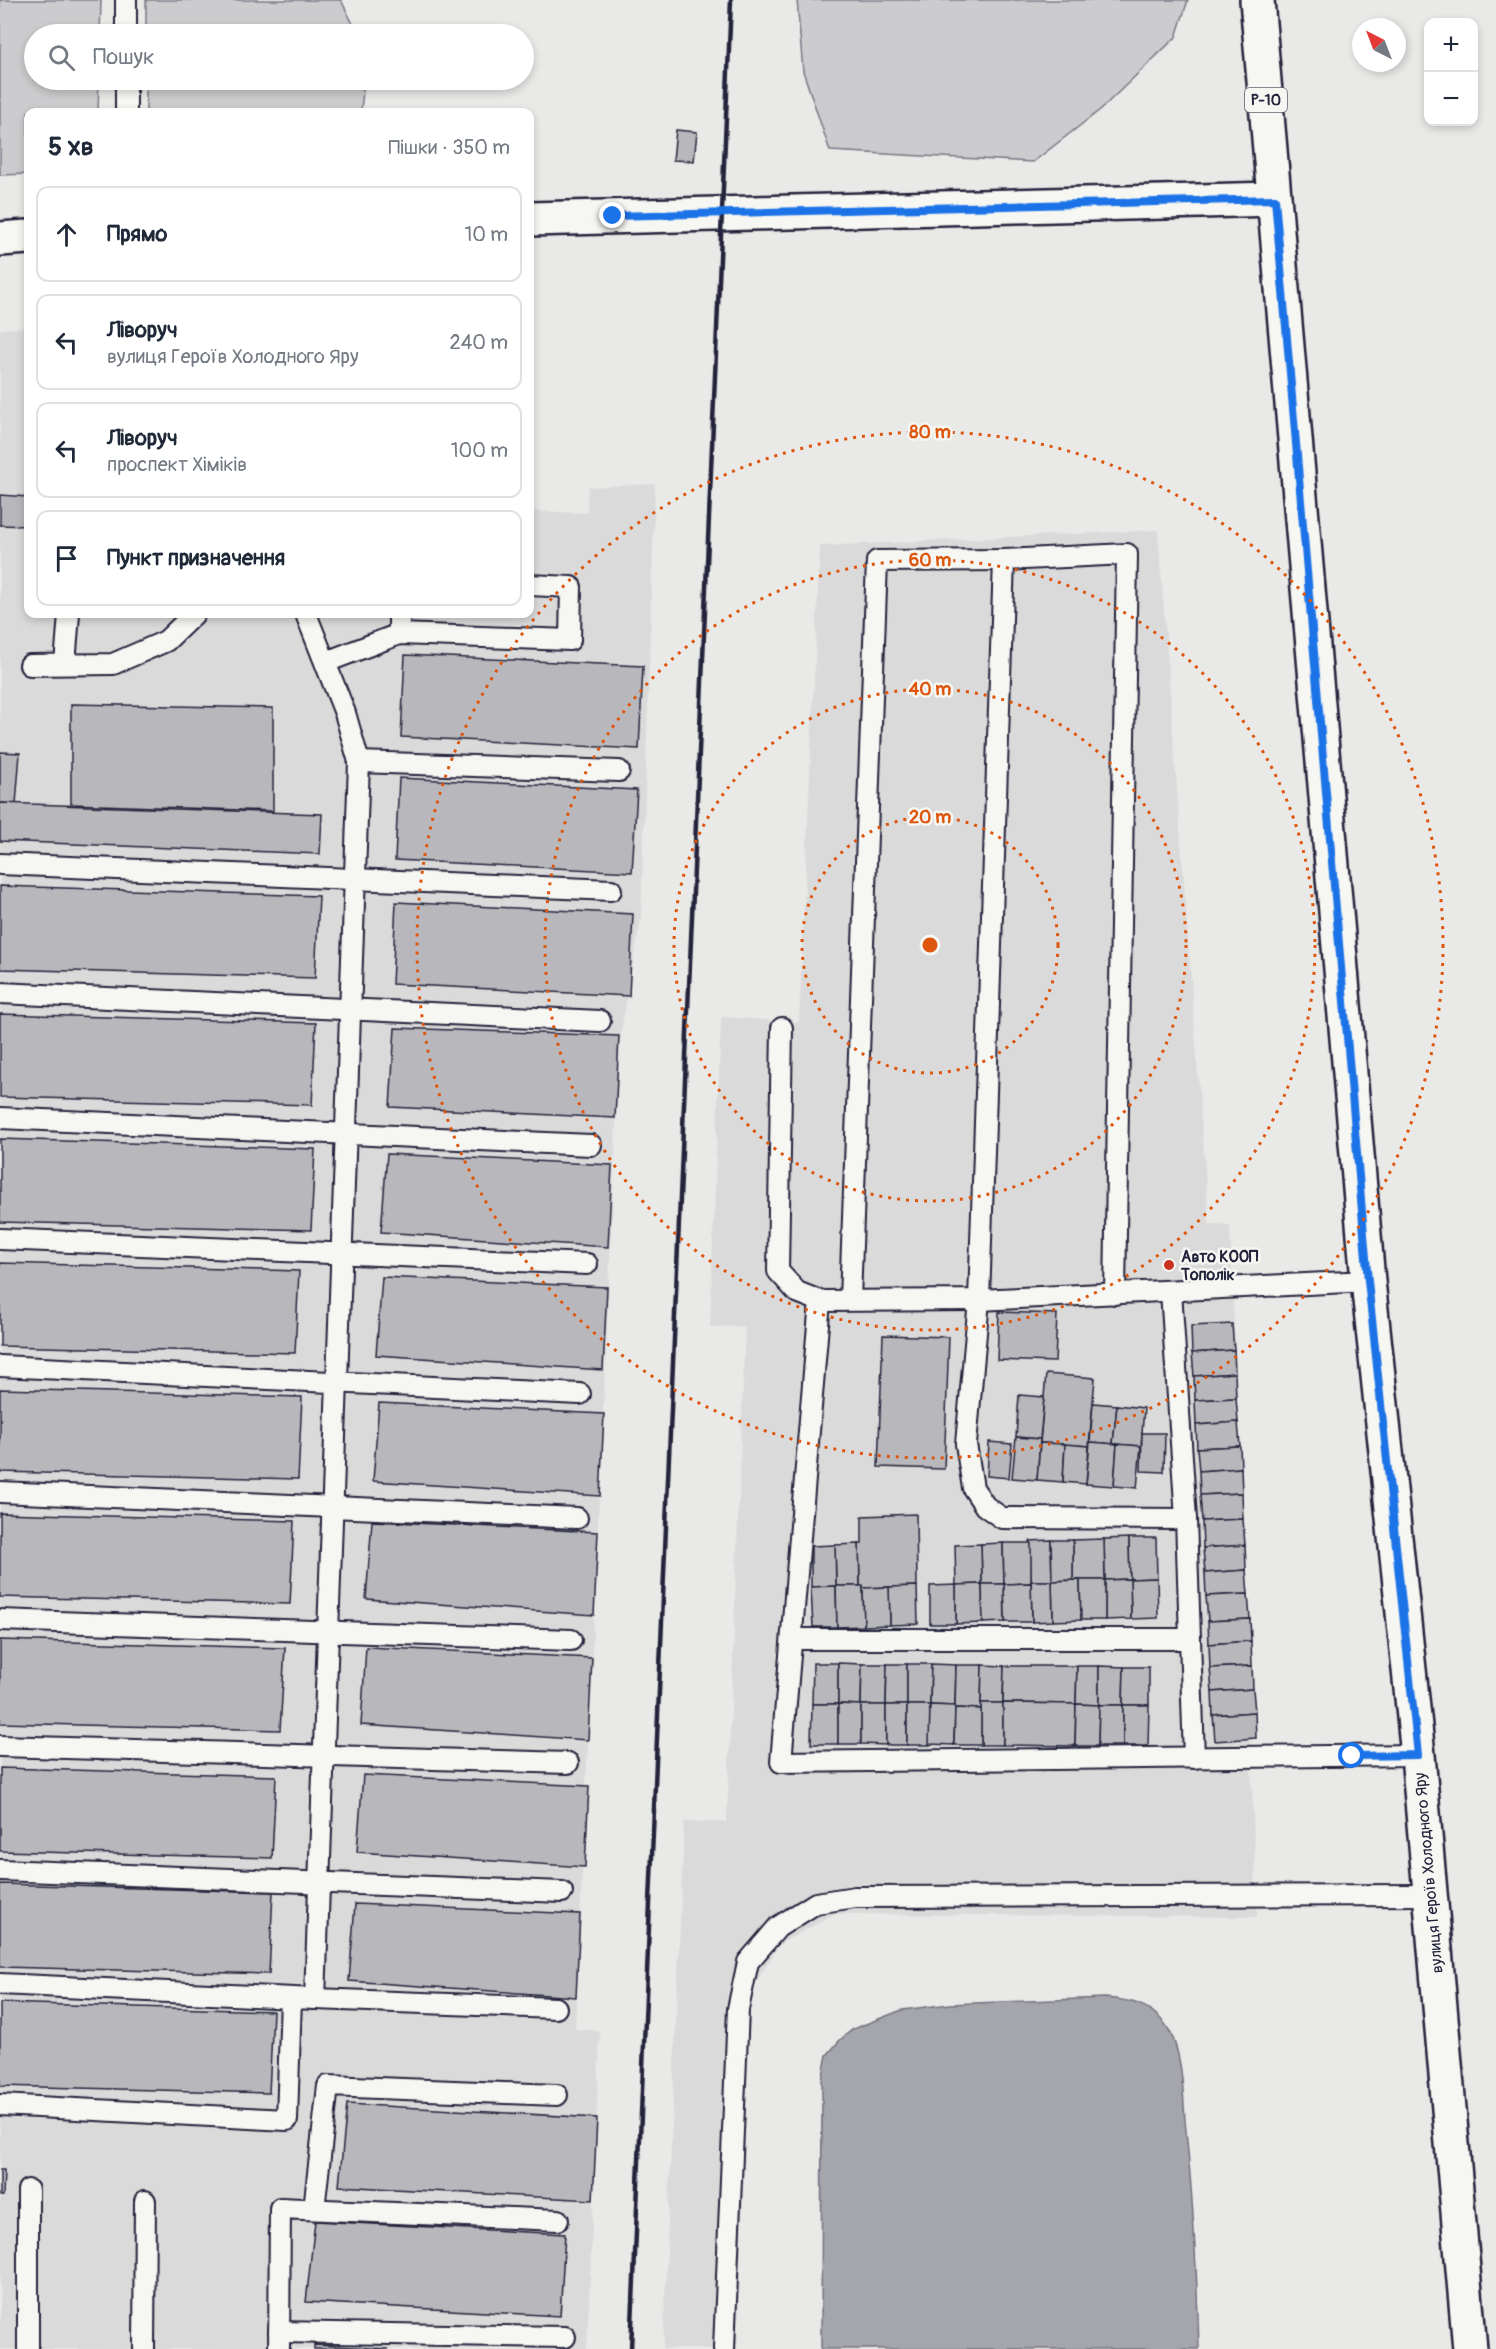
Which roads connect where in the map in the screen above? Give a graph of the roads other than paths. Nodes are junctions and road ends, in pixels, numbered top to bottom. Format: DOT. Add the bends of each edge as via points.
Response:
graph roads {
  1 [pos="126,0"];
  2 [pos="1257,0"];
  3 [pos="126,24"];
  4 [pos="126,90"];
  5 [pos="126,108"];
  6 [pos="1275,199"];
  7 [pos="534,219"];
  8 [pos="24,237"];
  9 [pos="0,239"];
  10 [pos="1004,560"];
  11 [pos="534,585"];
  12 [pos="69,618"];
  13 [pos="190,618"];
  14 [pos="308,618"];
  15 [pos="399,618"];
  16 [pos="399,634"];
  17 [pos="326,662"];
  18 [pos="65,664"];
  19 [pos="30,665"];
  20 [pos="359,762"];
  21 [pos="619,771"];
  22 [pos="0,864"];
  23 [pos="355,880"];
  24 [pos="611,890"];
  25 [pos="0,993"];
  26 [pos="351,1009"];
  27 [pos="600,1021"];
  28 [pos="782,1028"];
  29 [pos="0,1119"];
  30 [pos="345,1134"];
  31 [pos="591,1145"];
  32 [pos="0,1239"];
  33 [pos="342,1254"];
  34 [pos="587,1264"];
  35 [pos="1368,1281"];
  36 [pos="1171,1291"];
  37 [pos="1115,1294"];
  38 [pos="850,1300"];
  39 [pos="979,1300"];
  40 [pos="820,1301"];
  41 [pos="0,1366"];
  42 [pos="337,1382"];
  43 [pos="580,1394"];
  44 [pos="0,1492"];
  45 [pos="332,1506"];
  46 [pos="577,1518"];
  47 [pos="1185,1519"];
  48 [pos="0,1620"];
  49 [pos="328,1631"];
  50 [pos="792,1639"];
  51 [pos="1190,1639"];
  52 [pos="571,1640"];
  53 [pos="0,1746"];
  54 [pos="1418,1755"];
  55 [pos="323,1756"];
  56 [pos="1194,1758"];
  57 [pos="568,1763"];
  58 [pos="0,1870"];
  59 [pos="319,1882"];
  60 [pos="562,1892"];
  61 [pos="1431,1895"];
  62 [pos="0,1984"];
  63 [pos="291,1998"];
  64 [pos="315,1999"];
  65 [pos="556,2008"];
  66 [pos="557,2095"];
  67 [pos="0,2105"];
  68 [pos="28,2190"];
  69 [pos="145,2201"];
  70 [pos="314,2209"];
  71 [pos="558,2220"];
  72 [pos="565,2337"];
  73 [pos="279,2340"];
  74 [pos="28,2349"];
  75 [pos="144,2349"];
  76 [pos="724,2349"];
  77 [pos="1470,2349"];
  1 -- 3 [label="lane"];
  2 -- 6 [label="main road, вулиця Героїв Холодного Яру / Р-10"];
  4 -- 5 [label="lane"];
  6 -- 7 [label="main road"];
  6 -- 35 [label="main road, вулиця Героїв Холодного Яру / Р-10"];
  8 -- 9 [label="main road"];
  10 -- 37 [label="lane" via="1127,554"];
  10 -- 38 [label="lane" via="877,561"];
  10 -- 39 [label="lane"];
  11 -- 16 [label="lane" via="572,587 570,640"];
  12 -- 18 [label="lane"];
  13 -- 18 [label="lane" via="166,640 113,664"];
  14 -- 17 [label="lane"];
  15 -- 16 [label="lane"];
  16 -- 17 [label="lane"];
  17 -- 20 [label="lane"];
  18 -- 19 [label="lane"];
  20 -- 21 [label="lane"];
  20 -- 23 [label="lane"];
  22 -- 23 [label="lane"];
  23 -- 24 [label="lane"];
  23 -- 26 [label="lane"];
  25 -- 26 [label="lane"];
  26 -- 27 [label="lane"];
  26 -- 30 [label="lane"];
  28 -- 40 [label="lane" via="778,1271 797,1292"];
  29 -- 30 [label="lane"];
  30 -- 31 [label="lane"];
  30 -- 33 [label="lane"];
  32 -- 33 [label="lane"];
  33 -- 34 [label="lane"];
  33 -- 42 [label="lane"];
  35 -- 36 [label="lane"];
  35 -- 54 [label="main road, вулиця Героїв Холодного Яру / Р-10"];
  36 -- 37 [label="lane"];
  36 -- 47 [label="lane"];
  37 -- 39 [label="lane"];
  38 -- 39 [label="lane"];
  38 -- 40 [label="lane"];
  39 -- 47 [label="lane" via="966,1444 973,1488 986,1506 1002,1518"];
  40 -- 50 [label="lane"];
  41 -- 42 [label="lane"];
  42 -- 43 [label="lane"];
  42 -- 45 [label="lane"];
  44 -- 45 [label="lane"];
  45 -- 46 [label="lane"];
  45 -- 49 [label="lane"];
  47 -- 51 [label="lane"];
  48 -- 49 [label="lane"];
  49 -- 52 [label="lane"];
  49 -- 55 [label="lane"];
  50 -- 51 [label="lane"];
  50 -- 56 [label="lane" via="781,1762"];
  51 -- 56 [label="lane"];
  53 -- 55 [label="lane"];
  54 -- 56 [label="lane"];
  54 -- 61 [label="main road, вулиця Героїв Холодного Яру / Р-10"];
  55 -- 57 [label="lane"];
  55 -- 59 [label="lane"];
  58 -- 59 [label="lane"];
  59 -- 60 [label="lane"];
  59 -- 64 [label="lane"];
  61 -- 76 [label="lane" via="855,1897 816,1904 778,1927 748,1962 738,2009"];
  61 -- 77 [label="main road, вулиця Героїв Холодного Яру / Р-10"];
  62 -- 63 [label="lane"];
  63 -- 64 [label="lane"];
  63 -- 67 [label="lane" via="287,2120"];
  64 -- 65 [label="lane"];
  66 -- 70 [label="lane" via="328,2086"];
  68 -- 74 [label="lane"];
  69 -- 75 [label="lane"];
  70 -- 71 [label="lane"];
  70 -- 73 [label="lane" via="280,2208"];
  72 -- 73 [label="lane"];
}
